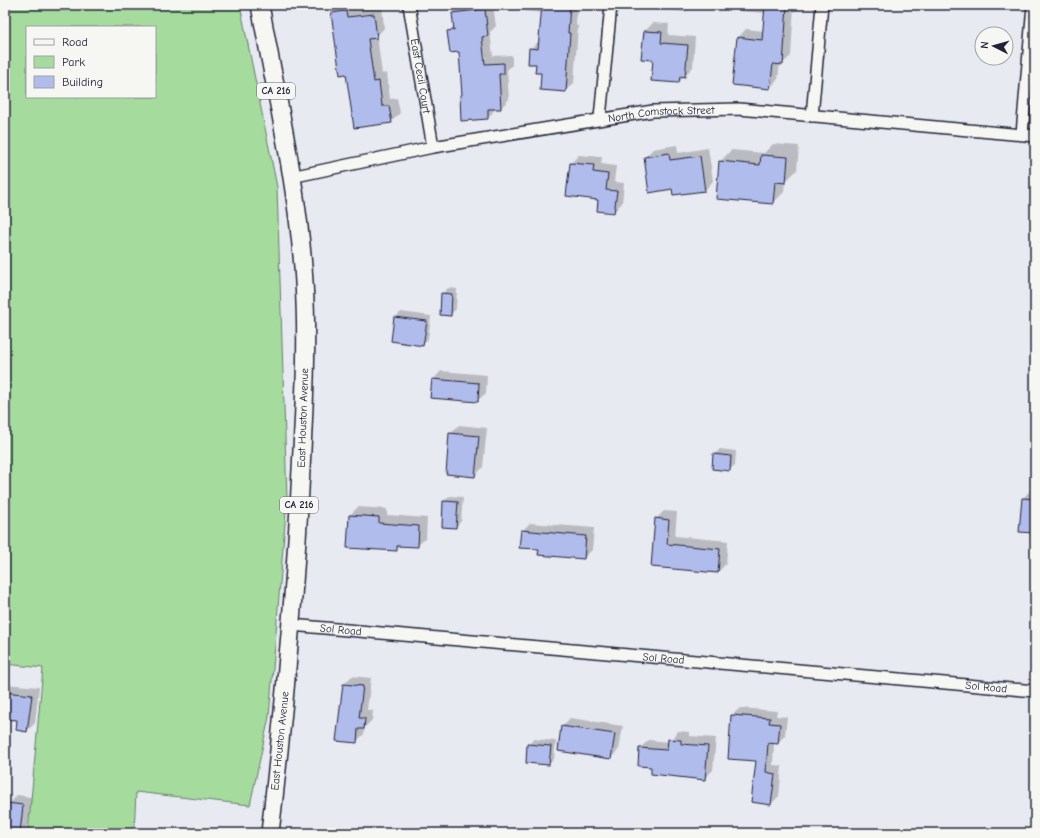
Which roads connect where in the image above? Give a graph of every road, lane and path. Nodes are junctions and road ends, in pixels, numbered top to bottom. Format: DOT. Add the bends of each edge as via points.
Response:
graph roads {
  1 [pos="260,5"];
  2 [pos="409,5"];
  3 [pos="611,5"];
  4 [pos="822,5"];
  5 [pos="1033,5"];
  6 [pos="812,116"];
  7 [pos="600,118"];
  8 [pos="1022,134"];
  9 [pos="1035,136"];
  10 [pos="433,147"];
  11 [pos="291,177"];
  12 [pos="291,625"];
  13 [pos="1035,691"];
  14 [pos="270,833"];
  1 -- 11 [label="main road, East Houston Avenue / CA 216"];
  2 -- 10 [label="street, East Cecil Court"];
  3 -- 7 [label="street"];
  4 -- 6 [label="street"];
  5 -- 8 [label="street"];
  6 -- 7 [label="street, North Comstock Street" via="739,109 702,109 653,111"];
  6 -- 8 [label="street, North Comstock Street"];
  7 -- 10 [label="street, North Comstock Street"];
  8 -- 9 [label="street, North Comstock Street"];
  10 -- 11 [label="street, North Comstock Street"];
  11 -- 12 [label="main road, East Houston Avenue / CA 216" via="303,265 306,333 301,485"];
  12 -- 13 [label="street, Sol Road"];
  12 -- 14 [label="main road, East Houston Avenue / CA 216"];
}
